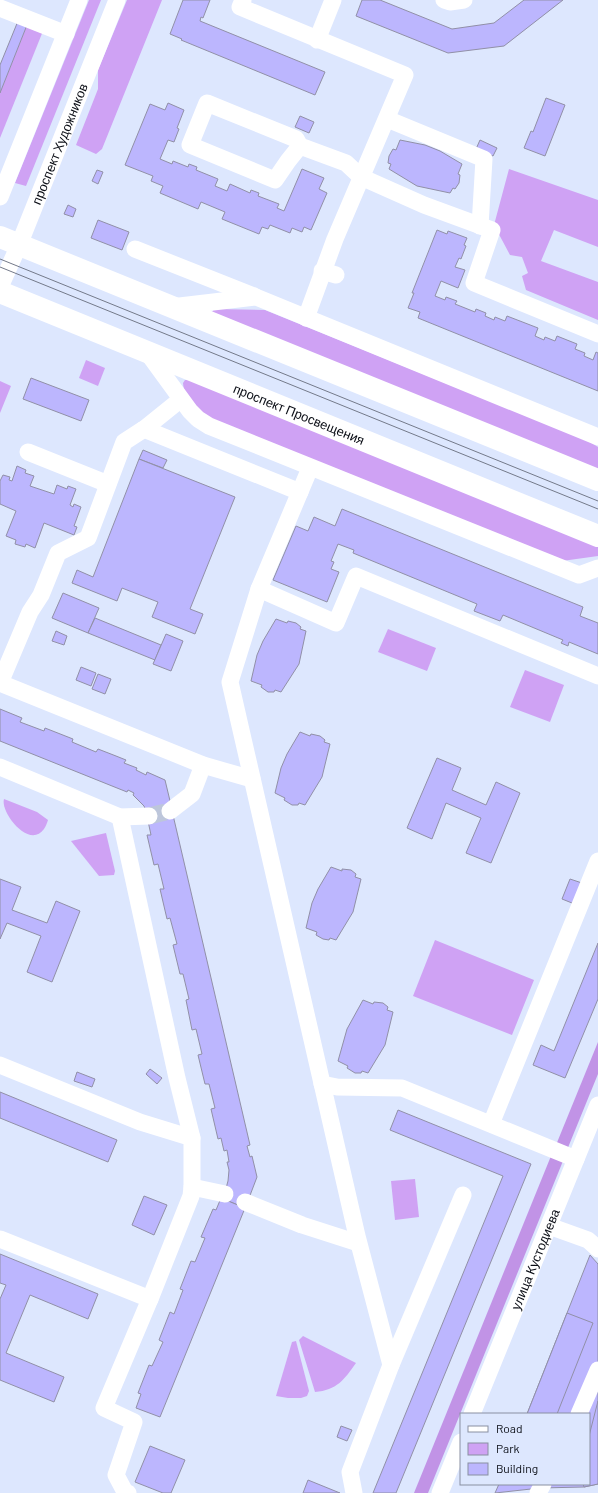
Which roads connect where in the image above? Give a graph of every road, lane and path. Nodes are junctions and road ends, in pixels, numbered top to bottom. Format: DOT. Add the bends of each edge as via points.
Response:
graph roads {
  1 [pos="79,0"];
  2 [pos="117,0"];
  3 [pos="242,0"];
  4 [pos="333,0"];
  5 [pos="444,0"];
  6 [pos="464,0"];
  7 [pos="0,8"];
  8 [pos="66,34"];
  9 [pos="317,40"];
  10 [pos="387,119"];
  11 [pos="300,146"];
  12 [pos="361,177"];
  13 [pos="0,198"];
  14 [pos="480,226"];
  15 [pos="9,241"];
  16 [pos="136,249"];
  17 [pos="0,287"];
  18 [pos="0,292"];
  19 [pos="256,297"];
  20 [pos="171,307"];
  21 [pos="306,318"];
  22 [pos="598,334"];
  23 [pos="147,352"];
  24 [pos="180,400"];
  25 [pos="144,429"];
  26 [pos="598,437"];
  27 [pos="28,452"];
  28 [pos="310,468"];
  29 [pos="598,480"];
  30 [pos="108,484"];
  31 [pos="300,492"];
  32 [pos="598,536"];
  33 [pos="598,568"];
  34 [pos="259,589"];
  35 [pos="598,676"];
  36 [pos="0,683"];
  37 [pos="203,764"];
  38 [pos="0,767"];
  39 [pos="252,779"];
  40 [pos="170,811"];
  41 [pos="120,816"];
  42 [pos="149,816"];
  43 [pos="598,861"];
  44 [pos="0,1065"];
  45 [pos="322,1084"];
  46 [pos="598,1105"];
  47 [pos="491,1124"];
  48 [pos="192,1138"];
  49 [pos="576,1159"];
  50 [pos="192,1187"];
  51 [pos="225,1194"];
  52 [pos="463,1195"];
  53 [pos="245,1202"];
  54 [pos="549,1226"];
  55 [pos="0,1239"];
  56 [pos="358,1243"];
  57 [pos="598,1249"];
  58 [pos="150,1299"];
  59 [pos="391,1365"];
  60 [pos="598,1370"];
  61 [pos="472,1413"];
  62 [pos="579,1413"];
  63 [pos="460,1445"];
  64 [pos="442,1492"];
  65 [pos="128,1493"];
  66 [pos="354,1493"];
  1 -- 8 [label="street"];
  2 -- 15 [label="street, проспект Художников"];
  3 -- 9 [label="street" via="240,7"];
  4 -- 9 [label="street"];
  5 -- 6 [label="street"];
  7 -- 8 [label="street"];
  8 -- 13 [label="street"];
  9 -- 10 [label="street" via="405,76"];
  10 -- 12 [label="street"];
  10 -- 14 [label="street" via="484,159"];
  11 -- 11 [label="street" via="296,139 207,103 190,145 275,180"];
  11 -- 12 [label="street" via="346,163"];
  12 -- 14 [label="street"];
  12 -- 21 [label="street" via="329,273"];
  14 -- 22 [label="street" via="492,230 474,284"];
  15 -- 17 [label="street, проспект Художников"];
  15 -- 20 [label="main road"];
  16 -- 19 [label="street"];
  18 -- 23 [label="main road, проспект Просвещения"];
  19 -- 20 [label="street"];
  19 -- 21 [label="street"];
  20 -- 29 [label="main road"];
  21 -- 26 [label="street"];
  23 -- 24 [label="street"];
  23 -- 32 [label="main road, проспект Просвещения"];
  24 -- 25 [label="street"];
  24 -- 28 [label="street" via="198,419 209,426"];
  25 -- 30 [label="street" via="124,442"];
  25 -- 31 [label="street"];
  27 -- 30 [label="street"];
  28 -- 31 [label="street"];
  28 -- 33 [label="street" via="579,575"];
  30 -- 36 [label="street" via="88,538 58,553"];
  31 -- 34 [label="street"];
  34 -- 35 [label="street" via="336,622 356,576"];
  34 -- 39 [label="street" via="230,682"];
  36 -- 37 [label="street"];
  37 -- 39 [label="street"];
  37 -- 40 [label="street" via="192,794"];
  38 -- 41 [label="street"];
  39 -- 45 [label="street"];
  41 -- 42 [label="street"];
  41 -- 48 [label="street"];
  43 -- 47 [label="street"];
  44 -- 48 [label="street" via="140,1122"];
  45 -- 47 [label="street" via="337,1087 402,1088"];
  45 -- 56 [label="street"];
  46 -- 49 [label="street, улица Кустодиева"];
  47 -- 49 [label="street"];
  48 -- 50 [label="street"];
  49 -- 54 [label="street, улица Кустодиева"];
  50 -- 51 [label="street"];
  50 -- 58 [label="street" via="191,1196"];
  52 -- 59 [label="street"];
  53 -- 56 [label="street" via="302,1225"];
  54 -- 57 [label="street" via="588,1240"];
  54 -- 61 [label="street, улица Кустодиева"];
  55 -- 58 [label="street"];
  56 -- 59 [label="street"];
  58 -- 65 [label="street" via="104,1408 134,1422 116,1476"];
  59 -- 66 [label="street" via="350,1472"];
  60 -- 62 [label="street"];
  63 -- 64 [label="street"];
}
